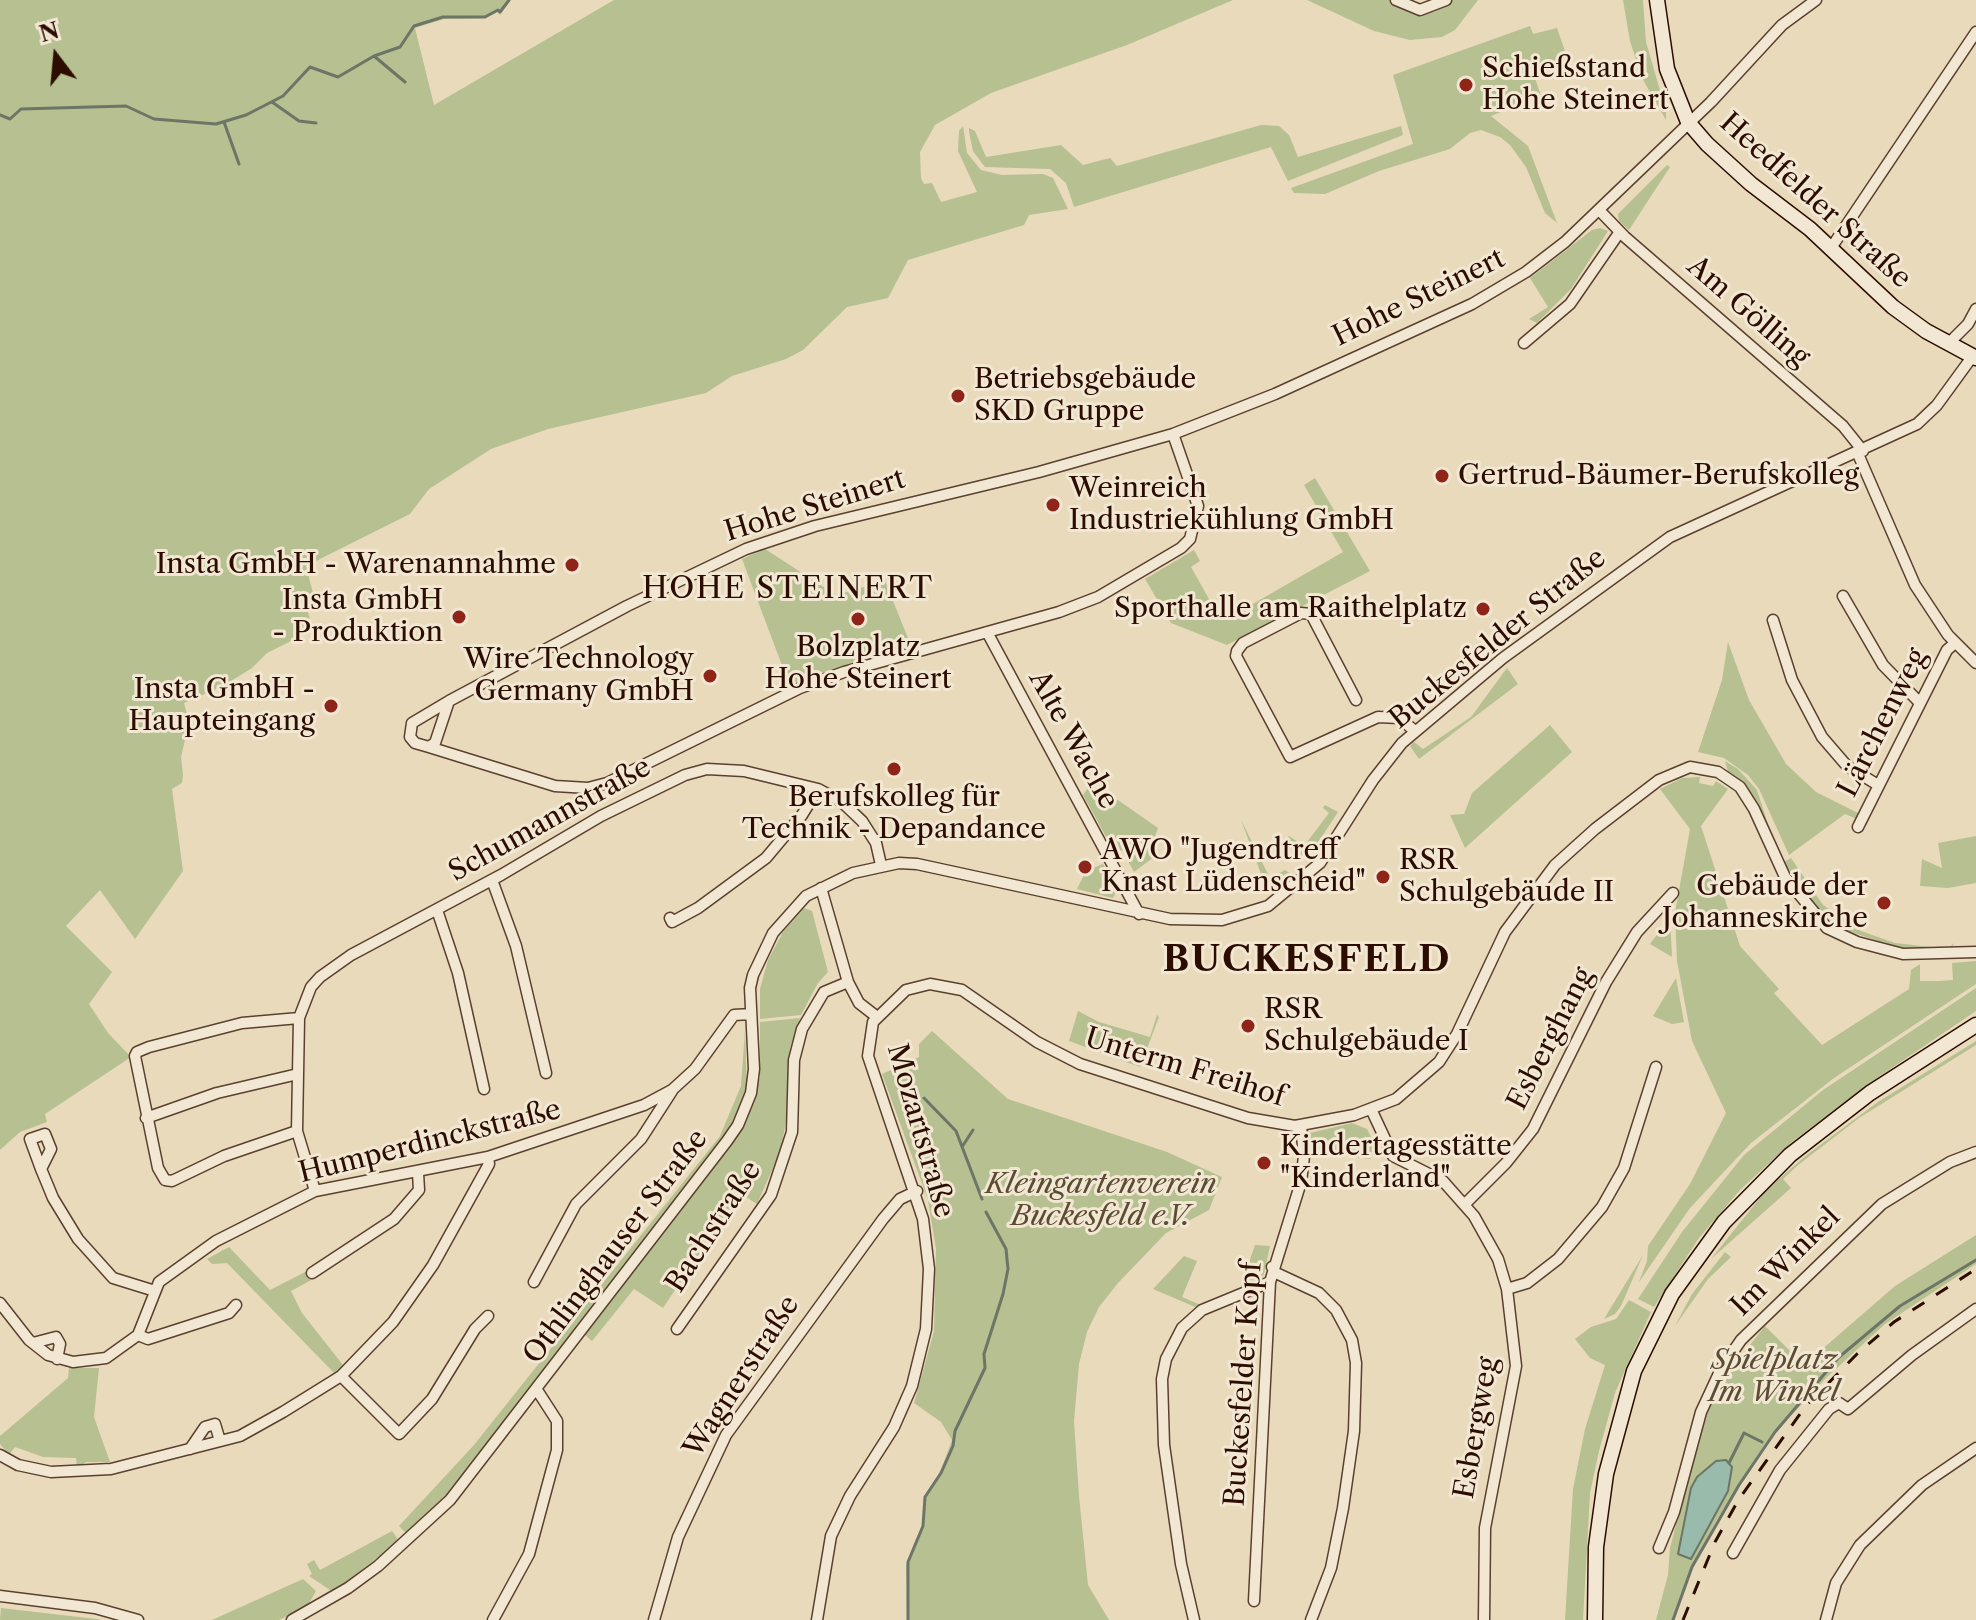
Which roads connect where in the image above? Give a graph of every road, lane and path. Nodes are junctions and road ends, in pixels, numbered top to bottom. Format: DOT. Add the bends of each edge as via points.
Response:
graph roads {
  1 [pos="1396,0"];
  2 [pos="1446,0"];
  3 [pos="1657,0"];
  4 [pos="1816,0"];
  5 [pos="1799,5"];
  6 [pos="1976,32"];
  7 [pos="1688,122"];
  8 [pos="1599,210"];
  9 [pos="1619,233"];
  10 [pos="1831,248"];
  11 [pos="1976,309"];
  12 [pos="1524,343"];
  13 [pos="1948,344"];
  14 [pos="1974,358"];
  15 [pos="1173,434"];
  16 [pos="1860,452"];
  17 [pos="1843,596"];
  18 [pos="1773,620"];
  19 [pos="987,632"];
  20 [pos="1955,643"];
  21 [pos="1976,663"];
  22 [pos="1356,700"];
  23 [pos="449,701"];
  24 [pos="1920,703"];
  25 [pos="1415,731"];
  26 [pos="429,747"];
  27 [pos="1878,785"];
  28 [pos="818,789"];
  29 [pos="1858,827"];
  30 [pos="881,865"];
  31 [pos="492,880"];
  32 [pos="821,888"];
  33 [pos="1673,893"];
  34 [pos="437,910"];
  35 [pos="1139,914"];
  36 [pos="670,918"];
  37 [pos="1976,952"];
  38 [pos="848,982"];
  39 [pos="751,1014"];
  40 [pos="877,1017"];
  41 [pos="299,1018"];
  42 [pos="1976,1025"];
  43 [pos="1656,1067"];
  44 [pos="546,1073"];
  45 [pos="298,1074"];
  46 [pos="484,1089"];
  47 [pos="672,1090"];
  48 [pos="1371,1109"];
  49 [pos="146,1118"];
  50 [pos="1301,1126"];
  51 [pos="297,1131"];
  52 [pos="1976,1152"];
  53 [pos="488,1157"];
  54 [pos="41,1169"];
  55 [pos="418,1173"];
  56 [pos="315,1191"];
  57 [pos="917,1191"];
  58 [pos="1465,1204"];
  59 [pos="312,1273"];
  60 [pos="1272,1275"];
  61 [pos="534,1282"];
  62 [pos="1507,1289"];
  63 [pos="155,1291"];
  64 [pos="0,1303"];
  65 [pos="236,1305"];
  66 [pos="1976,1309"];
  67 [pos="488,1316"];
  68 [pos="677,1329"];
  69 [pos="138,1335"];
  70 [pos="33,1343"];
  71 [pos="57,1359"];
  72 [pos="341,1376"];
  73 [pos="537,1390"];
  74 [pos="220,1441"];
  75 [pos="190,1449"];
  76 [pos="1976,1449"];
  77 [pos="0,1455"];
  78 [pos="1659,1548"];
  79 [pos="1733,1553"];
  80 [pos="0,1596"];
  81 [pos="1254,1601"];
  82 [pos="138,1620"];
  83 [pos="292,1620"];
  84 [pos="493,1620"];
  85 [pos="654,1620"];
  86 [pos="817,1620"];
  87 [pos="1194,1620"];
  88 [pos="1311,1620"];
  89 [pos="1484,1620"];
  90 [pos="1595,1620"];
  91 [pos="1826,1620"];
  1 -- 2 [label="street" via="1420,10"];
  3 -- 7 [label="main road, Heedfelder Straße" via="1665,62"];
  4 -- 5 [label="street, Hohe Steinert"];
  5 -- 7 [label="street, Hohe Steinert"];
  6 -- 10 [label="street"];
  7 -- 8 [label="street, Hohe Steinert"];
  7 -- 10 [label="main road, Heedfelder Straße" via="1740,175"];
  8 -- 9 [label="street, Am Gölling"];
  8 -- 15 [label="street, Hohe Steinert" via="1526,272 1472,304"];
  9 -- 12 [label="street" via="1564,311"];
  9 -- 16 [label="street, Am Gölling" via="1859,441"];
  10 -- 13 [label="main road, Heedfelder Straße" via="1893,307"];
  11 -- 13 [label="street"];
  13 -- 14 [label="main road, Heedfelder Straße"];
  14 -- 16 [label="street, Buckesfelder Straße" via="1926,416"];
  15 -- 19 [label="street" via="1198,506 1185,544 1098,597"];
  15 -- 23 [label="street, Hohe Steinert" via="763,542 696,570"];
  16 -- 20 [label="street, Am Gölling" via="1915,585"];
  16 -- 25 [label="street, Buckesfelder Straße" via="1712,515 1654,547 1503,658"];
  17 -- 24 [label="street" via="1883,665"];
  18 -- 27 [label="street" via="1792,680 1822,737 1847,766"];
  19 -- 26 [label="street" via="800,688 588,788 555,786"];
  19 -- 35 [label="street, Alte Wache"];
  20 -- 21 [label="street, Am Gölling"];
  20 -- 24 [label="street, Lärchenweg"];
  22 -- 25 [label="street" via="1311,614 1301,613 1237,651 1290,757 1378,717 1399,718"];
  23 -- 26 [label="street" via="439,738"];
  23 -- 26 [label="street, Hohe Steinert" via="412,723 413,741"];
  24 -- 27 [label="street, Lärchenweg"];
  25 -- 35 [label="street, Buckesfelder Straße" via="1373,780 1320,863 1282,897 1252,913 1222,920"];
  27 -- 29 [label="street, Lärchenweg"];
  28 -- 30 [label="street, Schumannstraße" via="862,821 876,843"];
  28 -- 31 [label="street, Schumannstraße" via="744,771 697,771 601,816"];
  28 -- 36 [label="street" via="766,858 698,908 672,922"];
  30 -- 32 [label="street, Othlinghauser Straße"];
  30 -- 35 [label="street, Buckesfelder Straße" via="917,864"];
  31 -- 34 [label="street, Schumannstraße"];
  31 -- 44 [label="street" via="516,946"];
  32 -- 38 [label="street, Mozartstraße"];
  32 -- 39 [label="street, Othlinghauser Straße" via="795,905 766,945 751,984"];
  33 -- 58 [label="street, Esberghang" via="1637,932 1606,982 1533,1129"];
  34 -- 41 [label="street, Schumannstraße" via="327,969 311,987"];
  34 -- 46 [label="street"];
  37 -- 48 [label="street, Unterm Freihof" via="1903,954 1827,928 1785,877 1740,787 1718,772 1684,767 1619,810 1555,865 1505,932 1446,1054 1405,1093"];
  38 -- 40 [label="street, Mozartstraße" via="859,1003"];
  38 -- 68 [label="street, Bachstraße" via="824,992 802,1029 794,1060 792,1132 771,1195"];
  39 -- 47 [label="street, Humperdinckstraße" via="734,1015 695,1069"];
  39 -- 73 [label="street, Othlinghauser Straße" via="754,1077 738,1125"];
  40 -- 50 [label="street, Unterm Freihof" via="906,990 948,985 974,995 1043,1046 1099,1072 1248,1118"];
  40 -- 57 [label="street, Mozartstraße" via="869,1032 868,1056"];
  41 -- 45 [label="street, Schumannstraße"];
  41 -- 49 [label="street" via="242,1023 137,1052"];
  42 -- 90 [label="main road" via="1870,1093 1790,1155 1724,1222 1672,1294 1634,1371 1608,1463 1599,1506"];
  43 -- 62 [label="street" via="1624,1168 1602,1207 1558,1259 1527,1283"];
  45 -- 49 [label="street" via="217,1093"];
  45 -- 51 [label="street, Schumannstraße"];
  47 -- 53 [label="street, Humperdinckstraße" via="602,1121"];
  47 -- 61 [label="street" via="641,1139 576,1204"];
  48 -- 50 [label="street, Unterm Freihof"];
  48 -- 58 [label="street, Esbergweg" via="1393,1156 1443,1181"];
  49 -- 51 [label="street" via="166,1181"];
  50 -- 60 [label="street, Buckesfelder Kopf" via="1301,1182"];
  51 -- 56 [label="street, Schumannstraße"];
  52 -- 78 [label="street, Im Winkel" via="1918,1180 1875,1209 1741,1340 1701,1412"];
  53 -- 55 [label="street, Humperdinckstraße"];
  53 -- 72 [label="street" via="489,1164 414,1296"];
  54 -- 63 [label="street" via="65,1220 104,1270 125,1283"];
  55 -- 56 [label="street, Humperdinckstraße"];
  55 -- 59 [label="street" via="419,1190 394,1219"];
  56 -- 63 [label="street, Humperdinckstraße" via="200,1250"];
  57 -- 85 [label="street, Wagnerstraße" via="900,1199 883,1219 726,1435 678,1537"];
  57 -- 86 [label="street, Mozartstraße" via="929,1269 923,1345 894,1427 831,1536"];
  58 -- 62 [label="street, Esbergweg" via="1498,1259"];
  60 -- 81 [label="street, Buckesfelder Kopf"];
  60 -- 87 [label="street" via="1202,1310 1182,1328 1164,1369 1169,1494"];
  60 -- 88 [label="street" via="1319,1293 1336,1310 1352,1340 1356,1363 1354,1431 1343,1508 1327,1581"];
  62 -- 89 [label="street, Esbergweg" via="1516,1366 1485,1528"];
  63 -- 69 [label="street, Humperdinckstraße"];
  64 -- 70 [label="street"];
  65 -- 69 [label="street" via="229,1313 148,1339"];
  66 -- 79 [label="street" via="1848,1409 1839,1403 1829,1409 1780,1470"];
  67 -- 72 [label="street" via="432,1399 399,1434"];
  69 -- 71 [label="street" via="121,1351 97,1361"];
  70 -- 71 [label="street"];
  70 -- 71 [label="street" via="56,1337"];
  72 -- 74 [label="street" via="250,1431"];
  73 -- 83 [label="street, Othlinghauser Straße" via="465,1483 420,1530 348,1588"];
  73 -- 84 [label="street" via="557,1421 557,1450 529,1554"];
  74 -- 75 [label="street"];
  74 -- 75 [label="street" via="215,1424 205,1427"];
  75 -- 77 [label="street" via="120,1468 77,1472 28,1468"];
  76 -- 91 [label="street" via="1922,1485 1860,1545 1836,1583"];
  80 -- 82 [label="street" via="95,1608"];
}
